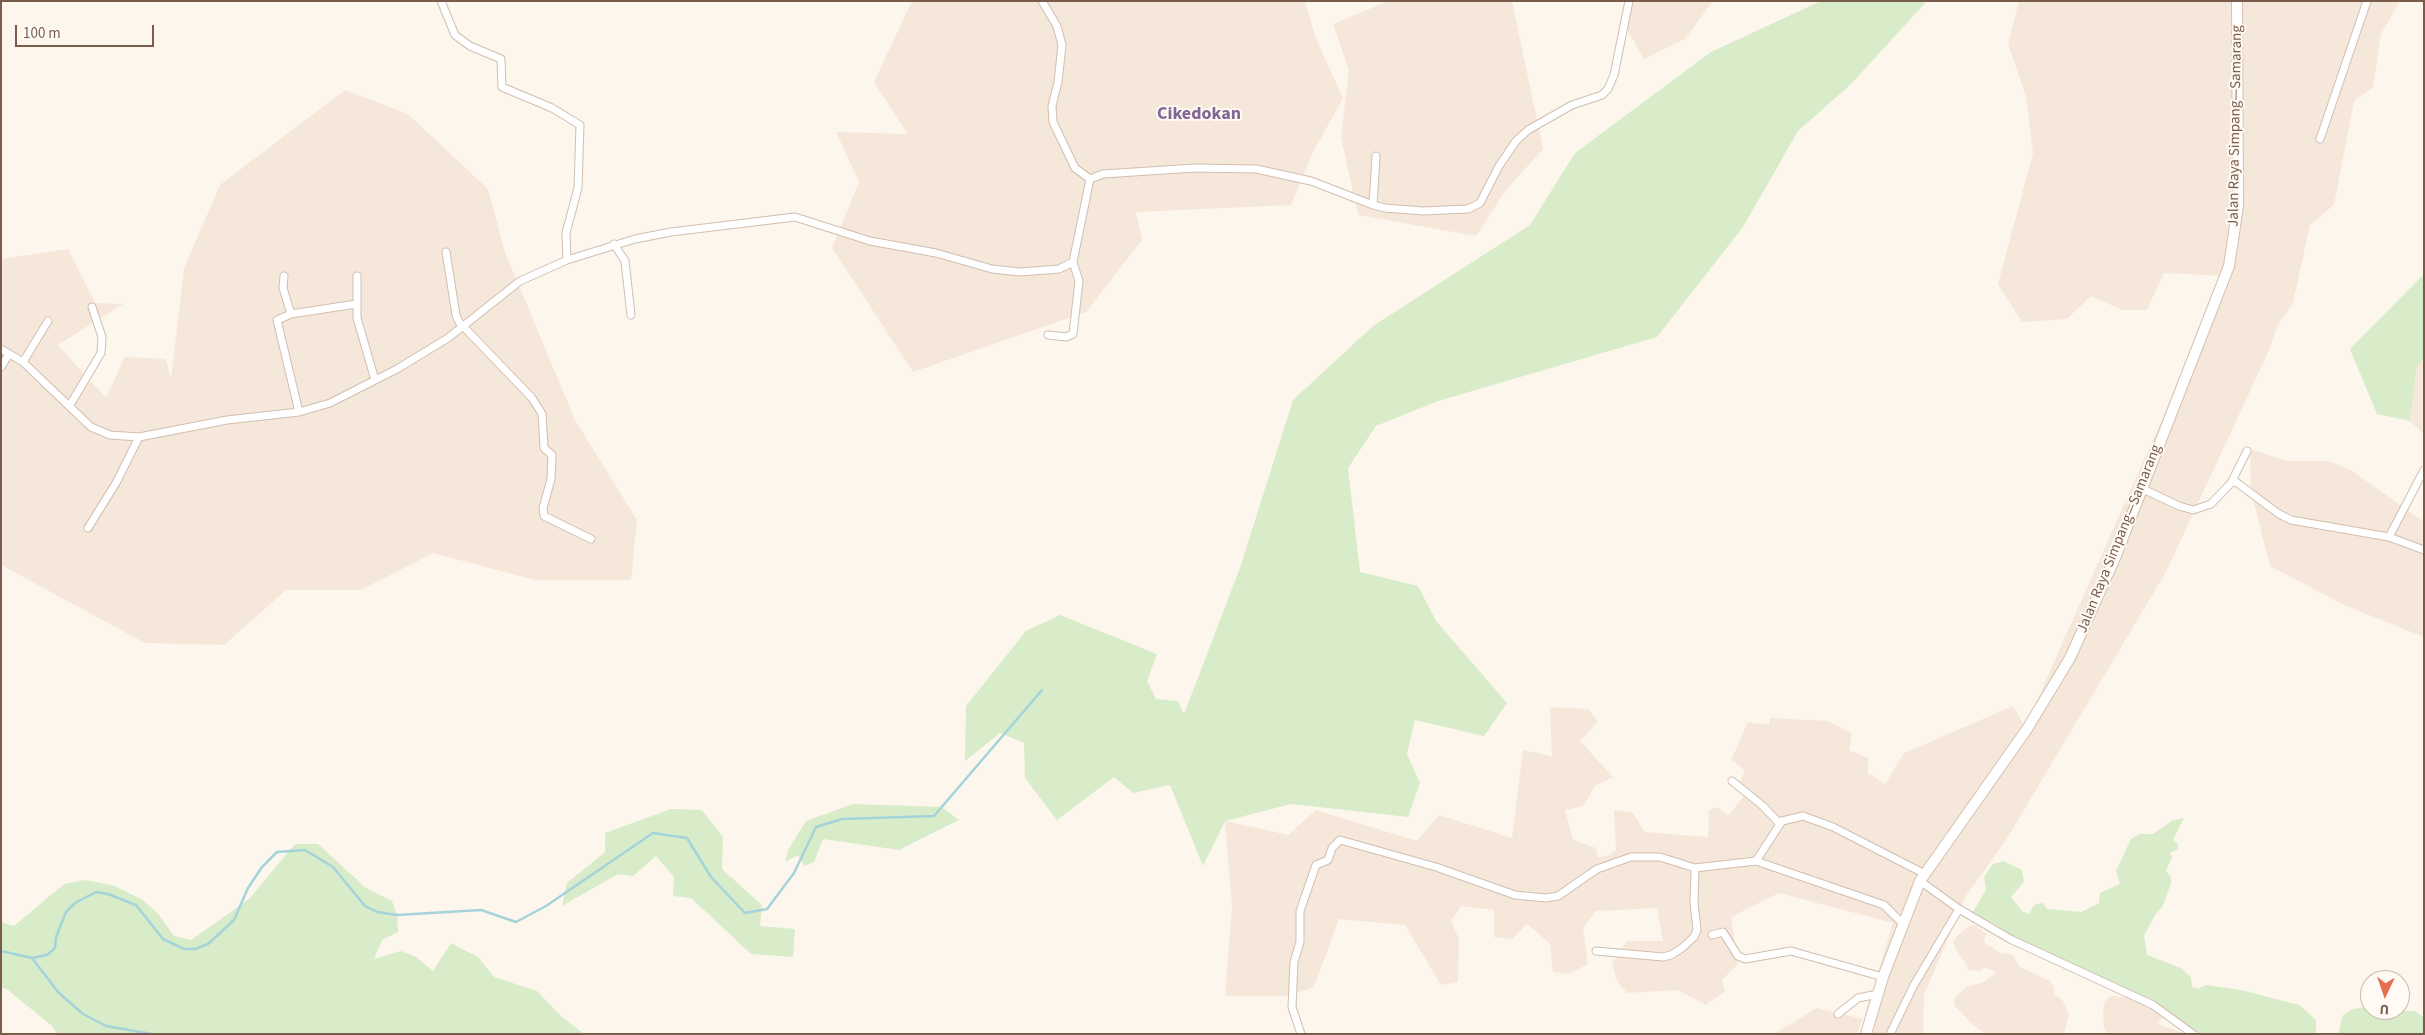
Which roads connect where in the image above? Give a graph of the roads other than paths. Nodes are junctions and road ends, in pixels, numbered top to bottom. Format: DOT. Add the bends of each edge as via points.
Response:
graph roads {
  1 [pos="441,1"];
  2 [pos="1042,1"];
  3 [pos="1629,1"];
  4 [pos="2237,1"];
  5 [pos="2367,1"];
  6 [pos="2320,139"];
  7 [pos="1376,156"];
  8 [pos="1090,179"];
  9 [pos="1373,205"];
  10 [pos="614,244"];
  11 [pos="446,252"];
  12 [pos="567,260"];
  13 [pos="1073,262"];
  14 [pos="284,276"];
  15 [pos="357,276"];
  16 [pos="356,304"];
  17 [pos="92,307"];
  18 [pos="290,314"];
  19 [pos="631,315"];
  20 [pos="48,322"];
  21 [pos="463,328"];
  22 [pos="1048,335"];
  23 [pos="1,349"];
  24 [pos="9,354"];
  25 [pos="23,362"];
  26 [pos="1,367"];
  27 [pos="375,380"];
  28 [pos="70,405"];
  29 [pos="299,412"];
  30 [pos="139,437"];
  31 [pos="2247,451"];
  32 [pos="2424,470"];
  33 [pos="2230,483"];
  34 [pos="2141,488"];
  35 [pos="88,528"];
  36 [pos="2389,537"];
  37 [pos="591,539"];
  38 [pos="2424,550"];
  39 [pos="1732,781"];
  40 [pos="1780,824"];
  41 [pos="1756,861"];
  42 [pos="1695,868"];
  43 [pos="1923,878"];
  44 [pos="1959,909"];
  45 [pos="1902,924"];
  46 [pos="1712,935"];
  47 [pos="1596,951"];
  48 [pos="1883,977"];
  49 [pos="1878,994"];
  50 [pos="1838,1014"];
  51 [pos="1301,1034"];
  52 [pos="1866,1034"];
  53 [pos="1890,1034"];
  54 [pos="2193,1034"];
  1 -- 12 [label="street" via="455,35 470,46 500,58 502,87 552,108 580,125 578,188 566,233"];
  2 -- 8 [label="street" via="1057,26 1062,45 1052,106 1053,122 1075,168"];
  3 -- 9 [label="street" via="1614,76 1608,89 1528,130 1499,166 1478,204 1456,211"];
  4 -- 34 [label="main road, Jalan Raya Simpang—Samarang" via="2239,162 2233,246 2226,275"];
  5 -- 6 [label="street"];
  7 -- 9 [label="street"];
  8 -- 9 [label="street" via="1103,174 1195,168 1256,170 1311,181"];
  8 -- 13 [label="street"];
  10 -- 12 [label="street"];
  10 -- 13 [label="street" via="671,232 795,217 870,241 936,253 992,269 1042,271 1063,268"];
  10 -- 19 [label="street" via="625,261"];
  11 -- 21 [label="street" via="456,315"];
  12 -- 21 [label="street" via="509,289"];
  13 -- 22 [label="street" via="1079,281 1073,334 1066,337"];
  14 -- 18 [label="street"];
  15 -- 16 [label="street"];
  16 -- 18 [label="street"];
  16 -- 27 [label="street"];
  17 -- 28 [label="street" via="102,347"];
  18 -- 29 [label="street" via="277,321"];
  20 -- 25 [label="street"];
  21 -- 27 [label="street" via="426,353"];
  21 -- 37 [label="street" via="541,411 544,448 552,455 544,516"];
  23 -- 24 [label="street"];
  24 -- 25 [label="street"];
  24 -- 26 [label="street"];
  25 -- 28 [label="street"];
  27 -- 29 [label="street" via="330,403"];
  28 -- 30 [label="street" via="80,418 100,432"];
  29 -- 30 [label="street" via="227,420"];
  30 -- 35 [label="street" via="116,484"];
  31 -- 33 [label="street"];
  32 -- 36 [label="street"];
  33 -- 34 [label="street" via="2210,504 2193,510"];
  33 -- 36 [label="street" via="2241,484 2291,520"];
  34 -- 43 [label="main road, Jalan Raya Simpang—Samarang" via="2097,600 2056,684"];
  36 -- 38 [label="street"];
  39 -- 40 [label="street"];
  40 -- 41 [label="street"];
  40 -- 43 [label="street" via="1793,817 1813,818"];
  41 -- 42 [label="street"];
  41 -- 45 [label="street" via="1884,905"];
  42 -- 47 [label="street" via="1697,930 1682,948 1663,957"];
  42 -- 51 [label="street" via="1660,857 1631,857 1597,869 1558,896 1533,898 1340,840 1332,848 1328,860 1316,865 1300,911 1300,942 1294,962 1292,1007"];
  43 -- 44 [label="street"];
  43 -- 45 [label="main road, Jalan Raya Simpang—Samarang"];
  44 -- 53 [label="street" via="1914,984"];
  44 -- 54 [label="street" via="2034,951 2153,1005"];
  45 -- 48 [label="main road, Jalan Raya Simpang—Samarang"];
  46 -- 48 [label="street" via="1723,932 1735,953 1745,959 1792,952"];
  48 -- 49 [label="main road, Jalan Raya Simpang—Samarang"];
  49 -- 50 [label="street" via="1858,998"];
  49 -- 52 [label="main road, Jalan Raya Simpang—Samarang"];
}
